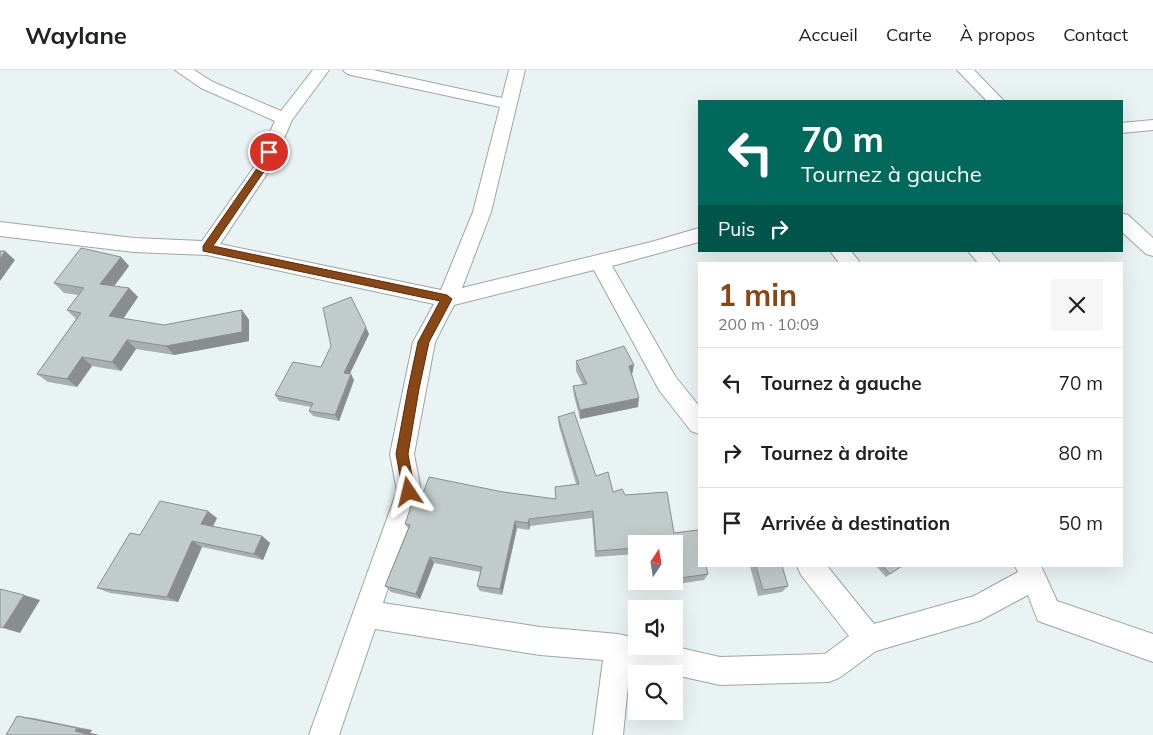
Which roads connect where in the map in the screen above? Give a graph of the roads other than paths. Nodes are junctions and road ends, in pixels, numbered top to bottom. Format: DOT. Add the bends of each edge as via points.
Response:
graph roads {
  1 [pos="183,70"];
  2 [pos="321,70"];
  3 [pos="351,70"];
  4 [pos="517,70"];
  5 [pos="965,70"];
  6 [pos="995,100"];
  7 [pos="509,104"];
  8 [pos="284,119"];
  9 [pos="1153,125"];
  10 [pos="1123,128"];
  11 [pos="1123,222"];
  12 [pos="0,229"];
  13 [pos="698,234"];
  14 [pos="207,248"];
  15 [pos="1153,249"];
  16 [pos="841,252"];
  17 [pos="979,252"];
  18 [pos="600,261"];
  19 [pos="849,262"];
  20 [pos="988,262"];
  21 [pos="447,299"];
  22 [pos="698,423"];
  23 [pos="811,567"];
  24 [pos="1030,572"];
  25 [pos="366,614"];
  26 [pos="870,639"];
  27 [pos="618,648"];
  28 [pos="1153,648"];
  29 [pos="324,735"];
  30 [pos="608,735"];
  1 -- 8 [label="street" via="207,85"];
  2 -- 8 [label="street"];
  3 -- 7 [label="street"];
  4 -- 7 [label="street"];
  5 -- 6 [label="street"];
  7 -- 21 [label="street" via="482,212"];
  8 -- 14 [label="street" via="262,168"];
  9 -- 10 [label="street"];
  11 -- 15 [label="street"];
  12 -- 14 [label="street" via="134,246"];
  13 -- 18 [label="street"];
  14 -- 21 [label="street"];
  16 -- 19 [label="street"];
  17 -- 20 [label="street"];
  18 -- 21 [label="street"];
  18 -- 22 [label="street" via="667,383"];
  21 -- 25 [label="street" via="424,342 402,454 409,492"];
  23 -- 26 [label="street"];
  24 -- 26 [label="street" via="979,608"];
  24 -- 28 [label="street" via="1048,611"];
  25 -- 27 [label="street" via="540,641"];
  25 -- 29 [label="street"];
  26 -- 27 [label="street" via="829,668 720,671"];
  27 -- 30 [label="street"];
}
